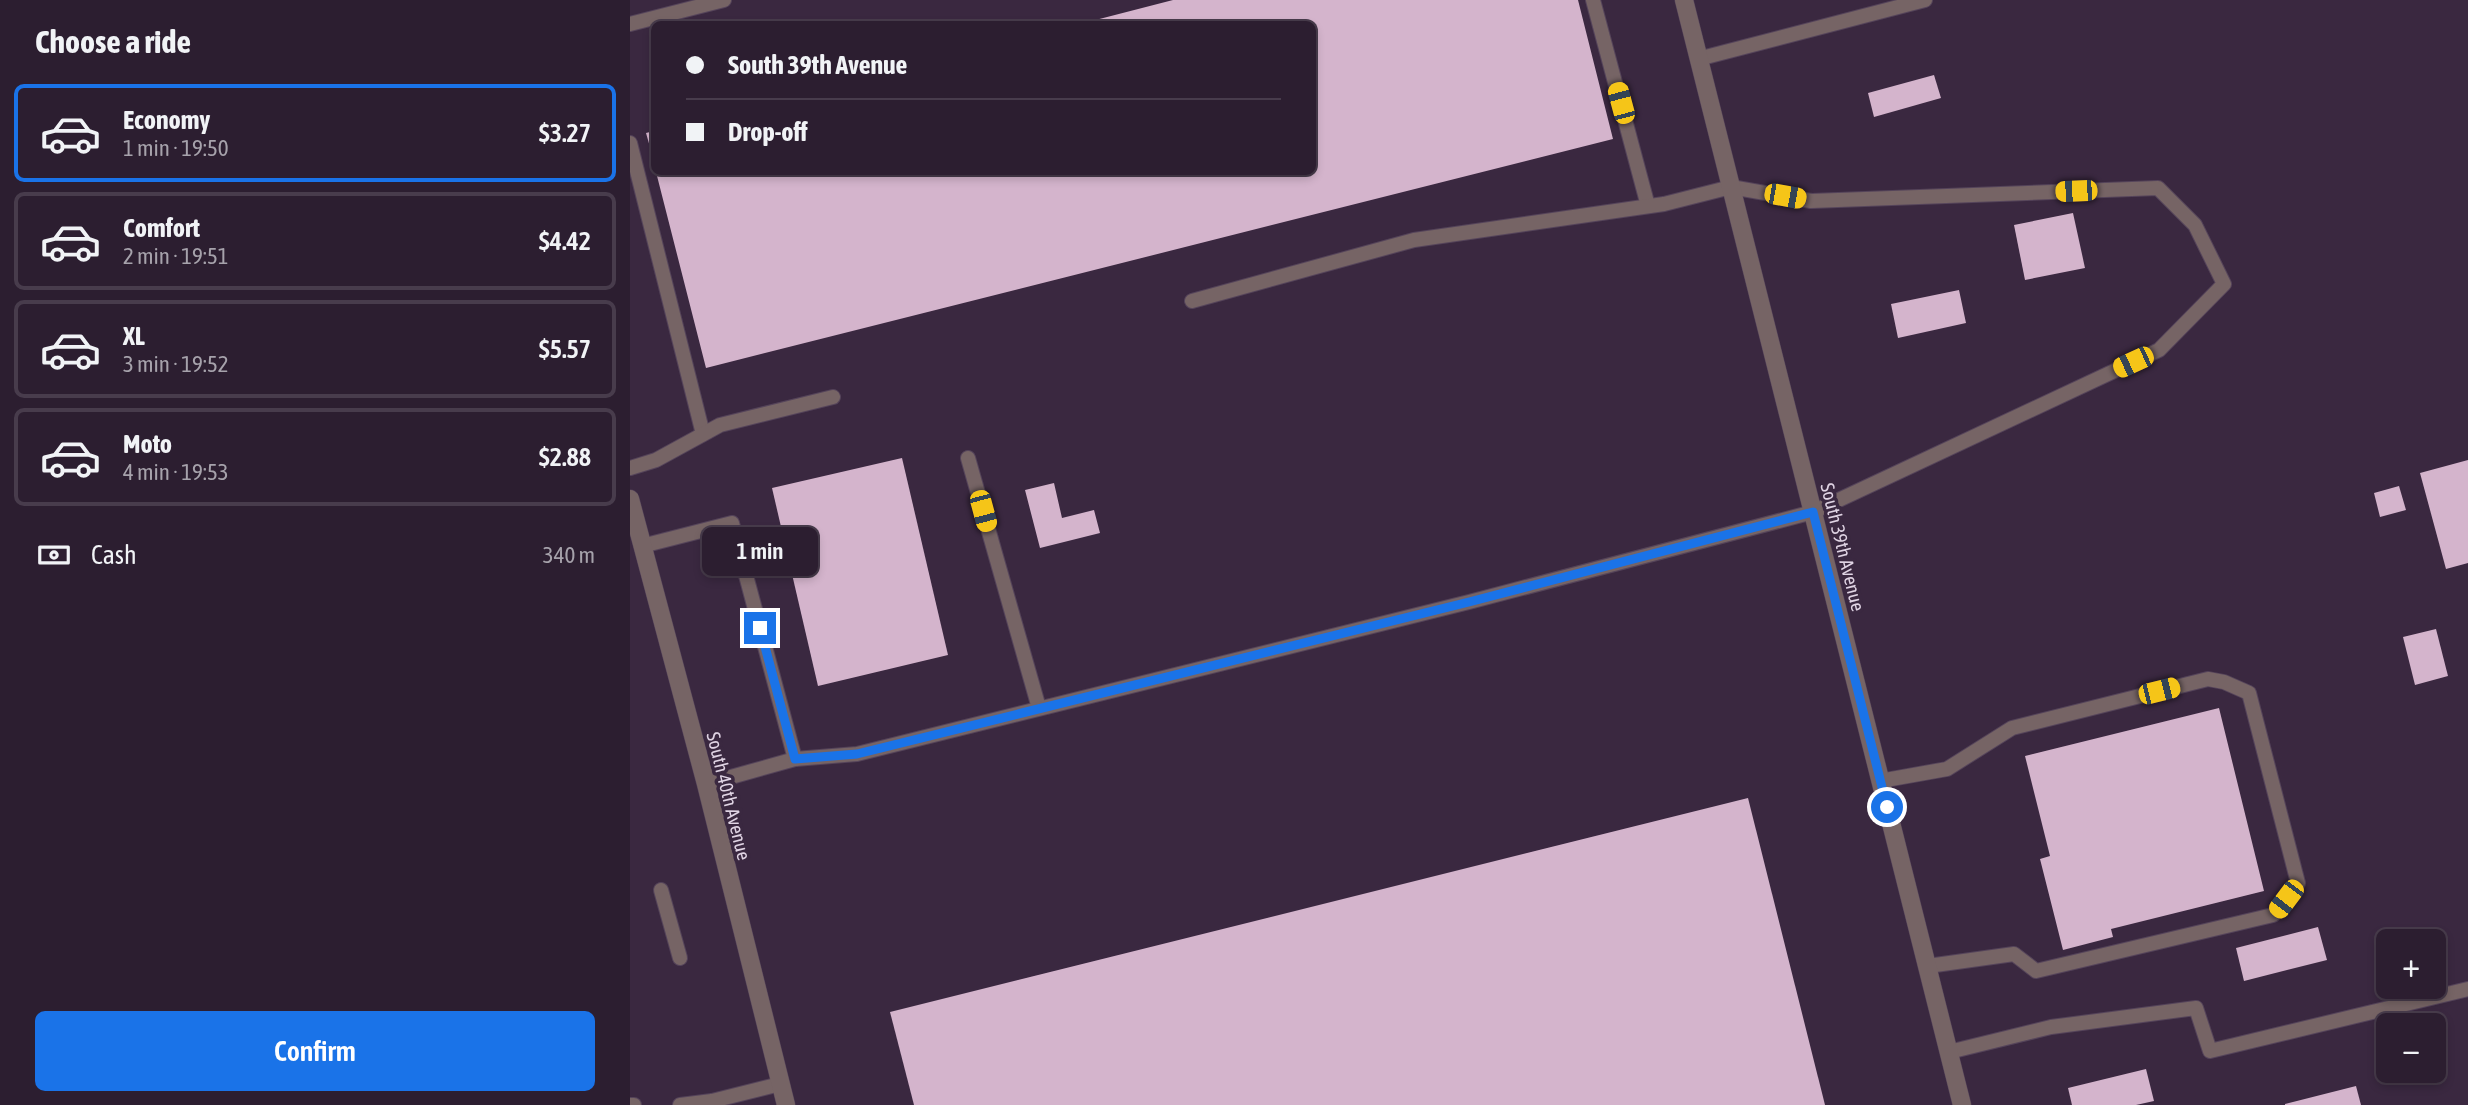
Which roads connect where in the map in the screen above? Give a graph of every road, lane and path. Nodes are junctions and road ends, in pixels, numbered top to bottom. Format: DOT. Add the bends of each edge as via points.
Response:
graph roads {
  1 [pos="723,0"];
  2 [pos="1593,0"];
  3 [pos="1684,0"];
  4 [pos="1925,0"];
  5 [pos="630,24"];
  6 [pos="1698,59"];
  7 [pos="630,143"];
  8 [pos="1731,187"];
  9 [pos="1648,206"];
  10 [pos="1192,301"];
  11 [pos="833,397"];
  12 [pos="703,434"];
  13 [pos="968,458"];
  14 [pos="630,468"];
  15 [pos="630,499"];
  16 [pos="1813,512"];
  17 [pos="636,537"];
  18 [pos="1039,708"];
  19 [pos="795,759"];
  20 [pos="1881,781"];
  21 [pos="706,784"];
  22 [pos="661,890"];
  23 [pos="680,958"];
  24 [pos="1928,967"];
  25 [pos="2468,989"];
  26 [pos="1949,1052"];
  27 [pos="780,1084"];
  28 [pos="680,1105"];
  29 [pos="786,1105"];
  30 [pos="1962,1105"];
  1 -- 5 [label="lane"];
  2 -- 9 [label="lane"];
  3 -- 6 [label="street, South 39th Avenue"];
  4 -- 6 [label="lane"];
  6 -- 8 [label="street, South 39th Avenue"];
  7 -- 12 [label="lane"];
  8 -- 9 [label="lane"];
  8 -- 16 [label="street, South 39th Avenue"];
  8 -- 16 [label="lane" via="1811,201 2158,188 2196,225 2224,284 2159,350"];
  9 -- 10 [label="lane" via="1414,240"];
  11 -- 12 [label="lane" via="720,425"];
  12 -- 14 [label="lane" via="656,460"];
  13 -- 18 [label="lane"];
  15 -- 17 [label="street, South 40th Avenue"];
  16 -- 18 [label="lane"];
  16 -- 20 [label="street, South 39th Avenue"];
  17 -- 19 [label="lane" via="732,523"];
  17 -- 21 [label="street, South 40th Avenue"];
  18 -- 19 [label="lane" via="857,754"];
  19 -- 21 [label="lane"];
  20 -- 24 [label="street, South 39th Avenue"];
  20 -- 24 [label="lane" via="1947,769 2012,728 2208,679 2224,682 2249,693 2298,883 2273,915 2036,971 2014,954"];
  21 -- 27 [label="street, South 40th Avenue"];
  22 -- 23 [label="lane"];
  24 -- 26 [label="street, South 39th Avenue"];
  25 -- 26 [label="lane" via="2210,1051 2196,1008 2051,1027"];
  26 -- 30 [label="street, South 39th Avenue"];
  27 -- 28 [label="lane"];
  27 -- 29 [label="street, South 40th Avenue"];
}
